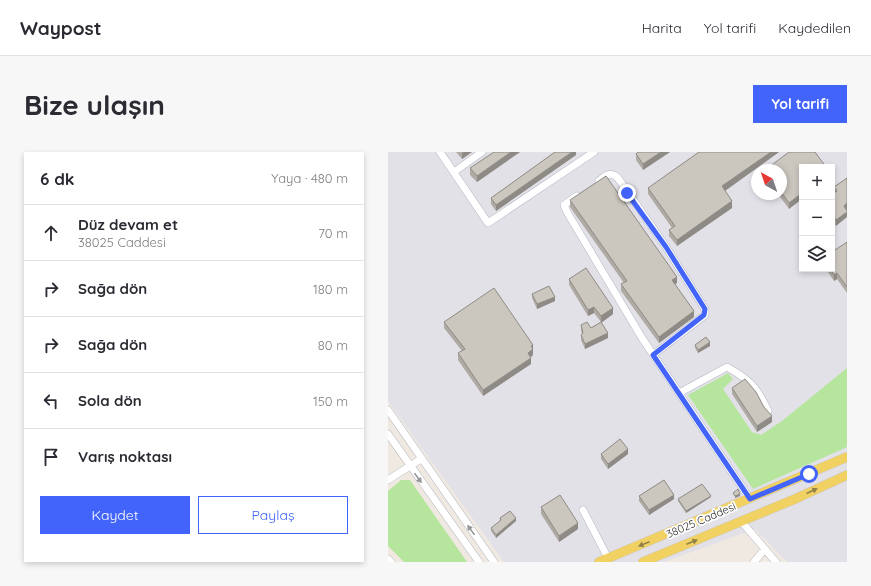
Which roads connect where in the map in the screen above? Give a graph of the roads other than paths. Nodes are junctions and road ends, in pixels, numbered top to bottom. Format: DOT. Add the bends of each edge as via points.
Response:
graph roads {
  1 [pos="440,152"];
  2 [pos="482,152"];
  3 [pos="594,152"];
  4 [pos="454,172"];
  5 [pos="653,355"];
  6 [pos="679,393"];
  7 [pos="388,410"];
  8 [pos="768,411"];
  9 [pos="388,434"];
  10 [pos="847,457"];
  11 [pos="421,459"];
  12 [pos="410,466"];
  13 [pos="847,475"];
  14 [pos="388,480"];
  15 [pos="750,499"];
  16 [pos="583,510"];
  17 [pos="741,521"];
  18 [pos="765,549"];
  19 [pos="608,558"];
  20 [pos="388,559"];
  21 [pos="391,562"];
  22 [pos="479,562"];
  23 [pos="494,562"];
  24 [pos="599,562"];
  25 [pos="643,562"];
  26 [pos="754,562"];
  27 [pos="776,562"];
  1 -- 4 [label="street"];
  2 -- 4 [label="street"];
  3 -- 4 [label="street" via="488,223"];
  5 -- 5 [label="street" via="564,205 608,174 618,178 705,309 704,315"];
  5 -- 6 [label="street"];
  6 -- 8 [label="street" via="727,367 759,391"];
  6 -- 15 [label="street"];
  7 -- 11 [label="street"];
  9 -- 12 [label="street"];
  10 -- 15 [label="main road, 38025 Caddesi"];
  11 -- 12 [label="street"];
  23 -- 11 [label="street, one-way"];
  12 -- 14 [label="street"];
  12 -- 22 [label="street, one-way"];
  17 -- 13 [label="main road, 38025 Caddesi, one-way"];
  15 -- 19 [label="main road, 38025 Caddesi, one-way"];
  16 -- 19 [label="street"];
  17 -- 18 [label="street"];
  25 -- 17 [label="main road, 38025 Caddesi, one-way"];
  18 -- 26 [label="street"];
  18 -- 27 [label="street"];
  19 -- 24 [label="main road, 38025 Caddesi"];
  20 -- 21 [label="street"];
}
